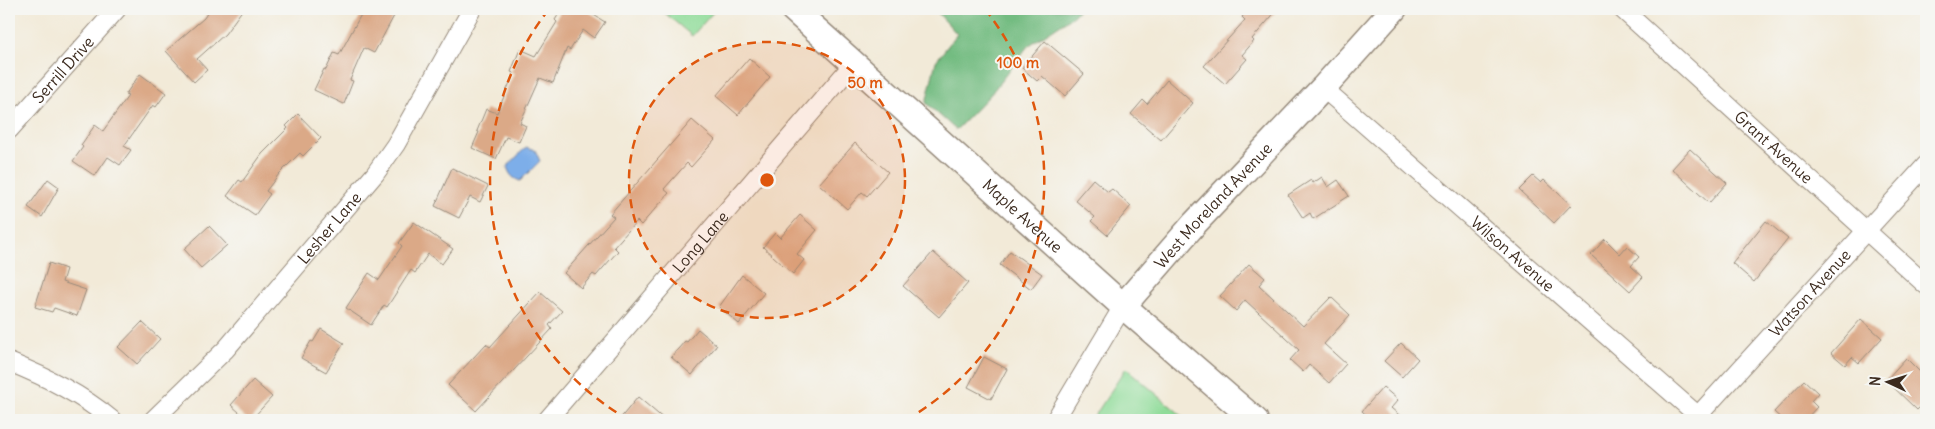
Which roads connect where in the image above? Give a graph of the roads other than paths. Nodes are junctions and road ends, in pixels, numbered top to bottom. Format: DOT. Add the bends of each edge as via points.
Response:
graph roads {
  1 [pos="117,9"];
  2 [pos="472,9"];
  3 [pos="793,9"];
  4 [pos="1394,9"];
  5 [pos="1622,9"];
  6 [pos="854,63"];
  7 [pos="1323,88"];
  8 [pos="9,130"];
  9 [pos="1926,165"];
  10 [pos="1866,231"];
  11 [pos="1926,285"];
  12 [pos="1123,306"];
  13 [pos="9,362"];
  14 [pos="1698,419"];
  15 [pos="112,420"];
  16 [pos="153,420"];
  17 [pos="547,420"];
  18 [pos="1055,420"];
  19 [pos="1255,420"];
  1 -- 8 [label="street, Serrill Drive"];
  2 -- 16 [label="street, Lesher Lane" via="396,144 375,174 226,349"];
  3 -- 6 [label="street, Maple Avenue"];
  4 -- 7 [label="street, West Moreland Avenue"];
  5 -- 10 [label="street, Grant Avenue"];
  6 -- 12 [label="street, Maple Avenue"];
  6 -- 17 [label="street, Long Lane"];
  7 -- 12 [label="street, West Moreland Avenue" via="1195,223"];
  7 -- 14 [label="street, Wilson Avenue"];
  9 -- 10 [label="street, Watson Avenue"];
  10 -- 11 [label="street, Grant Avenue"];
  10 -- 14 [label="street, Watson Avenue"];
  12 -- 18 [label="street, West Moreland Avenue"];
  12 -- 19 [label="street, Maple Avenue"];
  13 -- 15 [label="street" via="50,379"];
}
